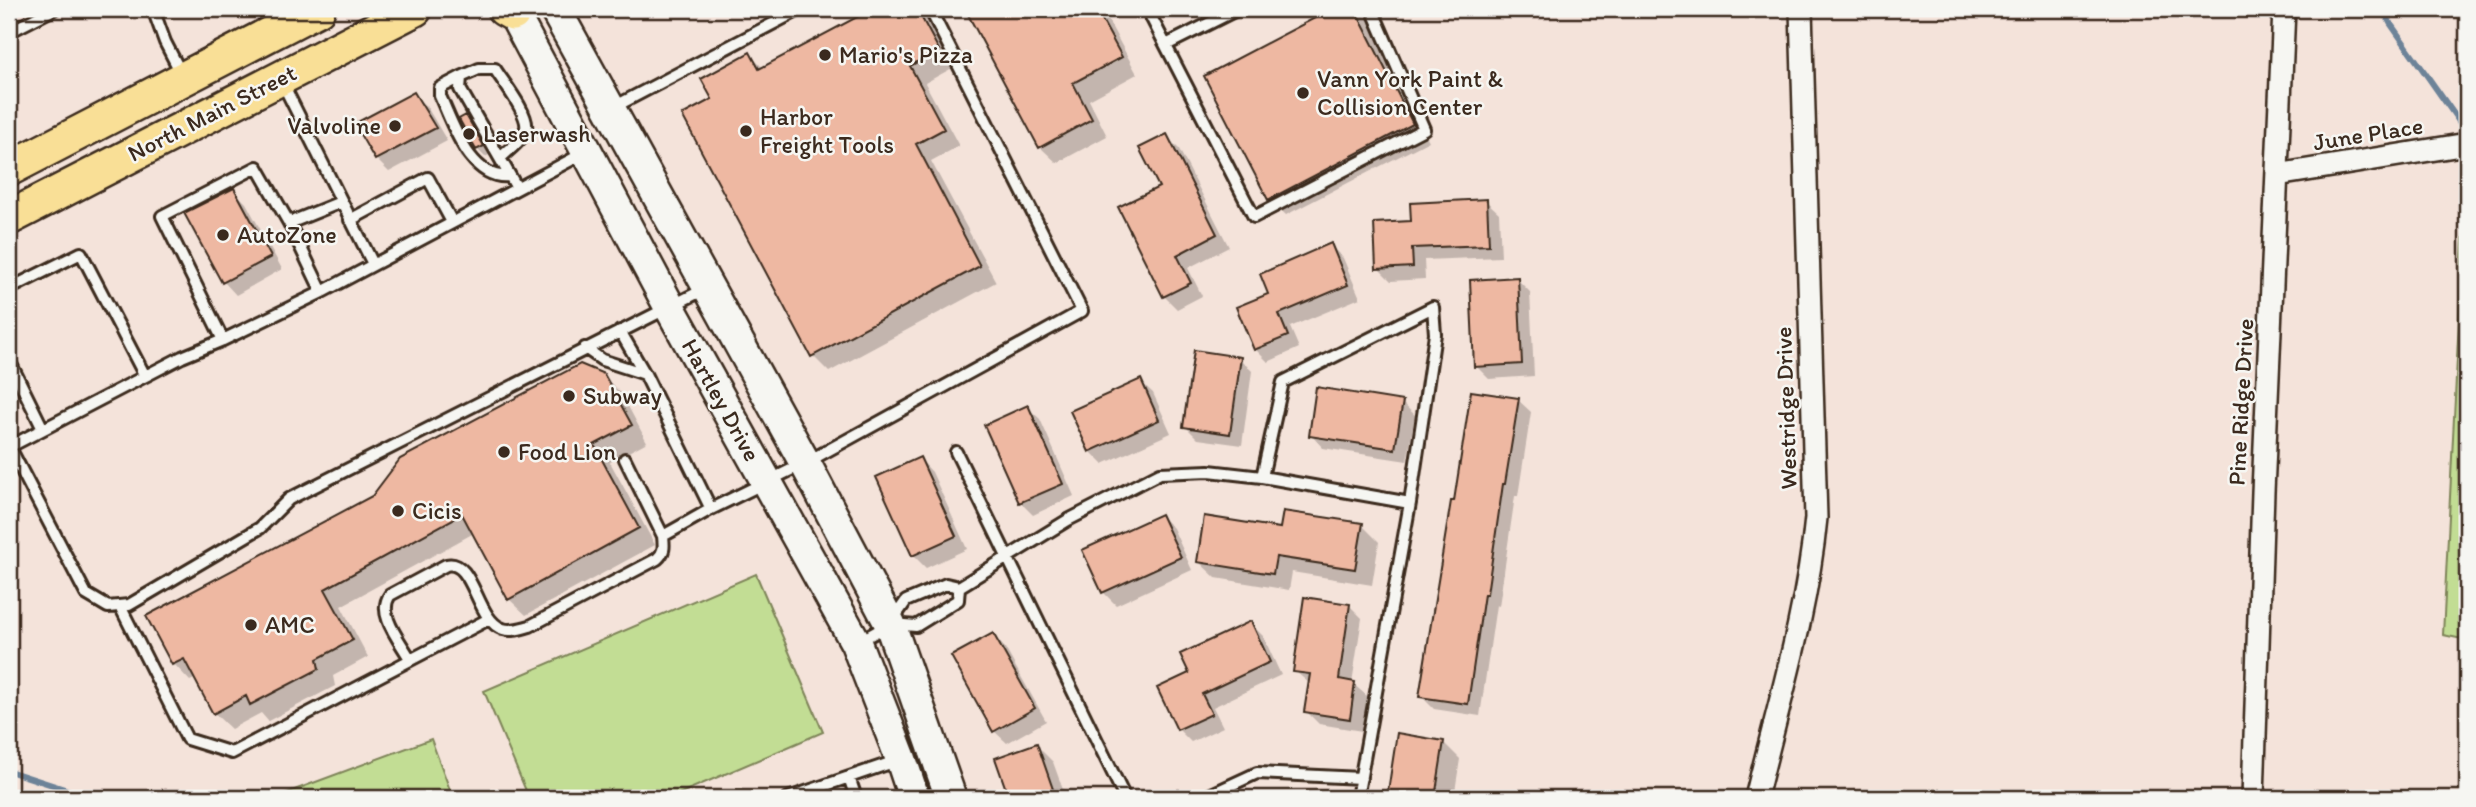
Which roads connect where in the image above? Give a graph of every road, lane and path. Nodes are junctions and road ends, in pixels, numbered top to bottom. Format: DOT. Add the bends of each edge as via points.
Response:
graph roads {
  1 [pos="54,9"];
  2 [pos="153,9"];
  3 [pos="318,9"];
  4 [pos="415,9"];
  5 [pos="555,9"];
  6 [pos="801,9"];
  7 [pos="930,9"];
  8 [pos="1147,9"];
  9 [pos="1238,9"];
  10 [pos="1372,9"];
  11 [pos="1801,9"];
  12 [pos="2284,9"];
  13 [pos="509,10"];
  14 [pos="31,15"];
  15 [pos="9,32"];
  16 [pos="1166,45"];
  17 [pos="184,77"];
  18 [pos="461,77"];
  19 [pos="280,78"];
  20 [pos="610,110"];
  21 [pos="2467,144"];
  22 [pos="586,152"];
  23 [pos="500,158"];
  24 [pos="9,169"];
  25 [pos="2277,175"];
  26 [pos="510,176"];
  27 [pos="517,188"];
  28 [pos="341,202"];
  29 [pos="9,218"];
  30 [pos="350,220"];
  31 [pos="452,222"];
  32 [pos="289,223"];
  33 [pos="373,264"];
  34 [pos="709,287"];
  35 [pos="9,289"];
  36 [pos="322,292"];
  37 [pos="669,306"];
  38 [pos="620,331"];
  39 [pos="223,340"];
  40 [pos="585,348"];
  41 [pos="9,360"];
  42 [pos="645,374"];
  43 [pos="145,376"];
  44 [pos="43,429"];
  45 [pos="9,447"];
  46 [pos="956,452"];
  47 [pos="625,459"];
  48 [pos="805,463"];
  49 [pos="1262,477"];
  50 [pos="765,482"];
  51 [pos="1409,503"];
  52 [pos="711,509"];
  53 [pos="663,536"];
  54 [pos="1009,556"];
  55 [pos="959,587"];
  56 [pos="120,606"];
  57 [pos="489,619"];
  58 [pos="890,624"];
  59 [pos="856,643"];
  60 [pos="410,659"];
  61 [pos="901,759"];
  62 [pos="849,777"];
  63 [pos="1361,778"];
  64 [pos="795,797"];
  65 [pos="856,798"];
  66 [pos="914,798"];
  67 [pos="951,798"];
  68 [pos="1125,798"];
  69 [pos="1203,798"];
  70 [pos="1357,798"];
  71 [pos="1756,798"];
  72 [pos="2253,798"];
  1 -- 14 [label="lane"];
  2 -- 17 [label="lane"];
  3 -- 17 [label="main road, North Main Street"];
  4 -- 19 [label="main road, North Main Street"];
  5 -- 20 [label="street, Hartley Drive"];
  6 -- 20 [label="lane"];
  7 -- 48 [label="lane" via="1083,311"];
  8 -- 16 [label="lane"];
  9 -- 16 [label="lane"];
  10 -- 16 [label="lane" via="1424,129 1254,217"];
  11 -- 71 [label="street, Westridge Drive" via="1816,518 1796,636"];
  12 -- 25 [label="street, Pine Ridge Drive"];
  13 -- 22 [label="street, Hartley Drive"];
  14 -- 15 [label="lane"];
  17 -- 24 [label="main road, North Main Street"];
  18 -- 23 [label="lane" via="460,89"];
  18 -- 23 [label="lane" via="479,69 495,69 524,115 526,128"];
  18 -- 26 [label="lane" via="440,88 440,96 463,143 478,165 501,177"];
  19 -- 28 [label="lane"];
  19 -- 29 [label="main road, North Main Street"];
  20 -- 34 [label="street, Hartley Drive"];
  21 -- 25 [label="street, June Place"];
  22 -- 27 [label="lane"];
  22 -- 37 [label="street, Hartley Drive"];
  23 -- 26 [label="lane"];
  25 -- 72 [label="street, Pine Ridge Drive"];
  26 -- 27 [label="lane"];
  27 -- 31 [label="lane"];
  28 -- 30 [label="lane"];
  28 -- 32 [label="lane"];
  30 -- 31 [label="lane" via="428,178"];
  30 -- 33 [label="lane"];
  31 -- 33 [label="lane"];
  32 -- 36 [label="lane"];
  32 -- 39 [label="lane" via="257,167 162,216"];
  33 -- 36 [label="lane"];
  34 -- 37 [label="lane"];
  34 -- 48 [label="street, Hartley Drive"];
  35 -- 43 [label="lane" via="81,253"];
  36 -- 39 [label="lane"];
  37 -- 38 [label="lane"];
  37 -- 50 [label="street, Hartley Drive"];
  38 -- 40 [label="lane"];
  38 -- 42 [label="lane"];
  39 -- 43 [label="lane"];
  40 -- 42 [label="lane" via="602,360"];
  40 -- 56 [label="lane" via="289,499 260,528 129,605"];
  41 -- 44 [label="lane"];
  42 -- 52 [label="lane"];
  43 -- 44 [label="lane"];
  44 -- 45 [label="lane"];
  45 -- 56 [label="lane" via="86,594 108,607"];
  46 -- 54 [label="lane"];
  47 -- 53 [label="lane"];
  48 -- 50 [label="lane"];
  48 -- 58 [label="street, Hartley Drive"];
  49 -- 51 [label="lane"];
  49 -- 51 [label="lane" via="1283,382 1433,307 1435,334"];
  49 -- 54 [label="lane" via="1209,471 1160,473"];
  50 -- 52 [label="lane"];
  50 -- 59 [label="street, Hartley Drive"];
  51 -- 63 [label="lane"];
  52 -- 53 [label="lane"];
  53 -- 57 [label="lane" via="664,547 657,559 530,626 502,629"];
  54 -- 55 [label="lane"];
  54 -- 68 [label="lane"];
  55 -- 58 [label="lane" via="946,584 906,601"];
  55 -- 58 [label="lane" via="958,600 916,626"];
  56 -- 60 [label="lane" via="187,739 232,753"];
  57 -- 60 [label="lane"];
  57 -- 60 [label="lane" via="462,568 446,565 386,600 386,615"];
  58 -- 59 [label="lane"];
  58 -- 67 [label="street, Hartley Drive"];
  59 -- 61 [label="street, Hartley Drive"];
  61 -- 62 [label="lane"];
  61 -- 66 [label="street, Hartley Drive"];
  62 -- 64 [label="lane"];
  62 -- 65 [label="lane"];
  63 -- 69 [label="lane" via="1257,773"];
  63 -- 70 [label="lane"];
}
